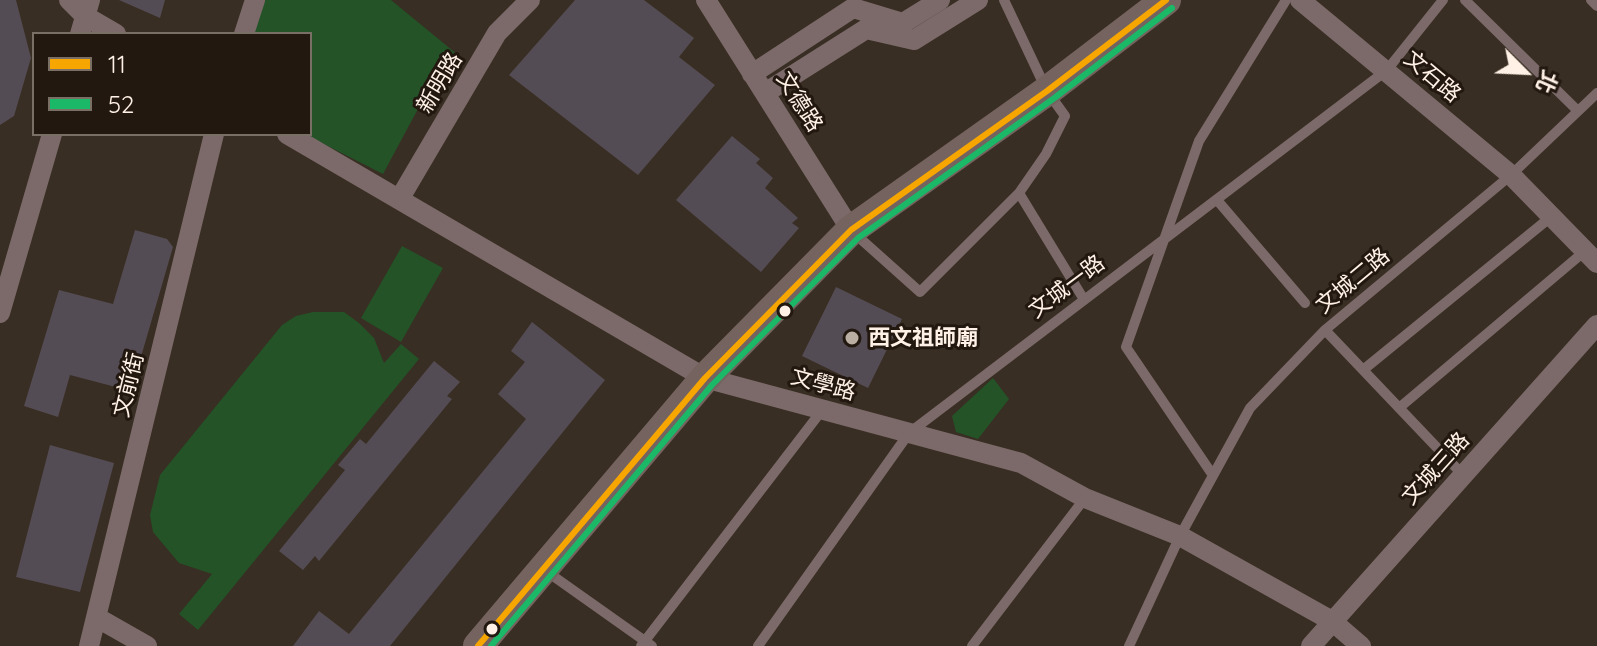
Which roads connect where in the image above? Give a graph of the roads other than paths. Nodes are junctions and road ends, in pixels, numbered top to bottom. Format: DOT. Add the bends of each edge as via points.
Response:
graph roads {
  1 [pos="69,0"];
  2 [pos="255,0"];
  3 [pos="530,0"];
  4 [pos="706,0"];
  5 [pos="888,0"];
  6 [pos="940,0"];
  7 [pos="978,0"];
  8 [pos="1004,0"];
  9 [pos="1166,0"];
  10 [pos="1286,0"];
  11 [pos="1300,0"];
  12 [pos="1443,0"];
  13 [pos="1465,0"];
  14 [pos="1591,0"];
  15 [pos="851,4"];
  16 [pos="1597,6"];
  17 [pos="85,17"];
  18 [pos="866,29"];
  19 [pos="112,32"];
  20 [pos="245,32"];
  21 [pos="908,32"];
  22 [pos="1387,70"];
  23 [pos="752,74"];
  24 [pos="1047,91"];
  25 [pos="765,93"];
  26 [pos="1597,93"];
  27 [pos="1578,111"];
  28 [pos="51,136"];
  29 [pos="214,136"];
  30 [pos="291,136"];
  31 [pos="1511,175"];
  32 [pos="1019,193"];
  33 [pos="400,198"];
  34 [pos="1217,200"];
  35 [pos="1552,216"];
  36 [pos="851,230"];
  37 [pos="1165,240"];
  38 [pos="1591,257"];
  39 [pos="1083,298"];
  40 [pos="1305,303"];
  41 [pos="0,313"];
  42 [pos="1597,325"];
  43 [pos="1325,330"];
  44 [pos="1363,370"];
  45 [pos="705,378"];
  46 [pos="1399,408"];
  47 [pos="823,409"];
  48 [pos="909,433"];
  49 [pos="1212,474"];
  50 [pos="1463,475"];
  51 [pos="1085,498"];
  52 [pos="1180,536"];
  53 [pos="542,568"];
  54 [pos="96,617"];
  55 [pos="1332,621"];
  56 [pos="646,645"];
  57 [pos="89,646"];
  58 [pos="147,646"];
  59 [pos="478,646"];
  60 [pos="758,646"];
  61 [pos="972,646"];
  62 [pos="1129,646"];
  63 [pos="1311,646"];
  64 [pos="1361,646"];
  1 -- 17 [label="street"];
  2 -- 20 [label="street"];
  3 -- 33 [label="street, 新明路" via="497,33"];
  4 -- 23 [label="street, 文德路"];
  5 -- 21 [label="street"];
  6 -- 21 [label="street"];
  7 -- 21 [label="street"];
  8 -- 24 [label="lane"];
  9 -- 24 [label="main road"];
  10 -- 37 [label="lane" via="1199,141"];
  11 -- 22 [label="street, 文石路"];
  12 -- 22 [label="lane, 文城一路"];
  13 -- 27 [label="lane"];
  14 -- 16 [label="lane"];
  15 -- 18 [label="street"];
  15 -- 21 [label="street"];
  15 -- 23 [label="street"];
  17 -- 19 [label="street"];
  18 -- 21 [label="street"];
  18 -- 25 [label="street"];
  22 -- 31 [label="street, 文石路"];
  22 -- 34 [label="lane, 文城一路"];
  23 -- 25 [label="street, 文德路"];
  24 -- 32 [label="lane" via="1065,116"];
  24 -- 36 [label="main road"];
  25 -- 36 [label="street, 文德路"];
  26 -- 27 [label="lane, 文城二路"];
  27 -- 31 [label="lane, 文城二路"];
  28 -- 41 [label="street"];
  29 -- 54 [label="street, 文前街"];
  30 -- 33 [label="street, 文學路"];
  31 -- 35 [label="street, 文石路"];
  31 -- 43 [label="lane, 文城二路"];
  32 -- 36 [label="lane" via="920,292"];
  32 -- 39 [label="lane"];
  33 -- 45 [label="street, 文學路"];
  34 -- 37 [label="lane, 文城一路"];
  34 -- 40 [label="lane"];
  35 -- 38 [label="street, 文石路"];
  35 -- 44 [label="lane"];
  36 -- 45 [label="main road"];
  37 -- 39 [label="lane, 文城一路"];
  37 -- 49 [label="lane" via="1126,347"];
  38 -- 46 [label="lane"];
  39 -- 48 [label="lane, 文城一路"];
  42 -- 50 [label="street, 文城三路"];
  43 -- 44 [label="lane"];
  43 -- 49 [label="lane, 文城二路" via="1250,408"];
  44 -- 46 [label="lane"];
  45 -- 47 [label="street, 文學路"];
  45 -- 53 [label="main road"];
  46 -- 50 [label="lane"];
  47 -- 48 [label="street, 文學路"];
  47 -- 56 [label="lane"];
  48 -- 51 [label="street, 文學路" via="1021,463"];
  48 -- 60 [label="lane, 文城一路"];
  49 -- 52 [label="lane, 文城二路"];
  50 -- 55 [label="street, 文城三路"];
  51 -- 52 [label="street, 文學路"];
  51 -- 61 [label="lane"];
  52 -- 55 [label="street, 文學路"];
  52 -- 62 [label="lane, 文城二路"];
  53 -- 56 [label="lane"];
  53 -- 59 [label="main road"];
  54 -- 57 [label="street, 文前街"];
  54 -- 58 [label="street"];
  55 -- 63 [label="street, 文城三路"];
  55 -- 64 [label="street, 文學路"];
}
